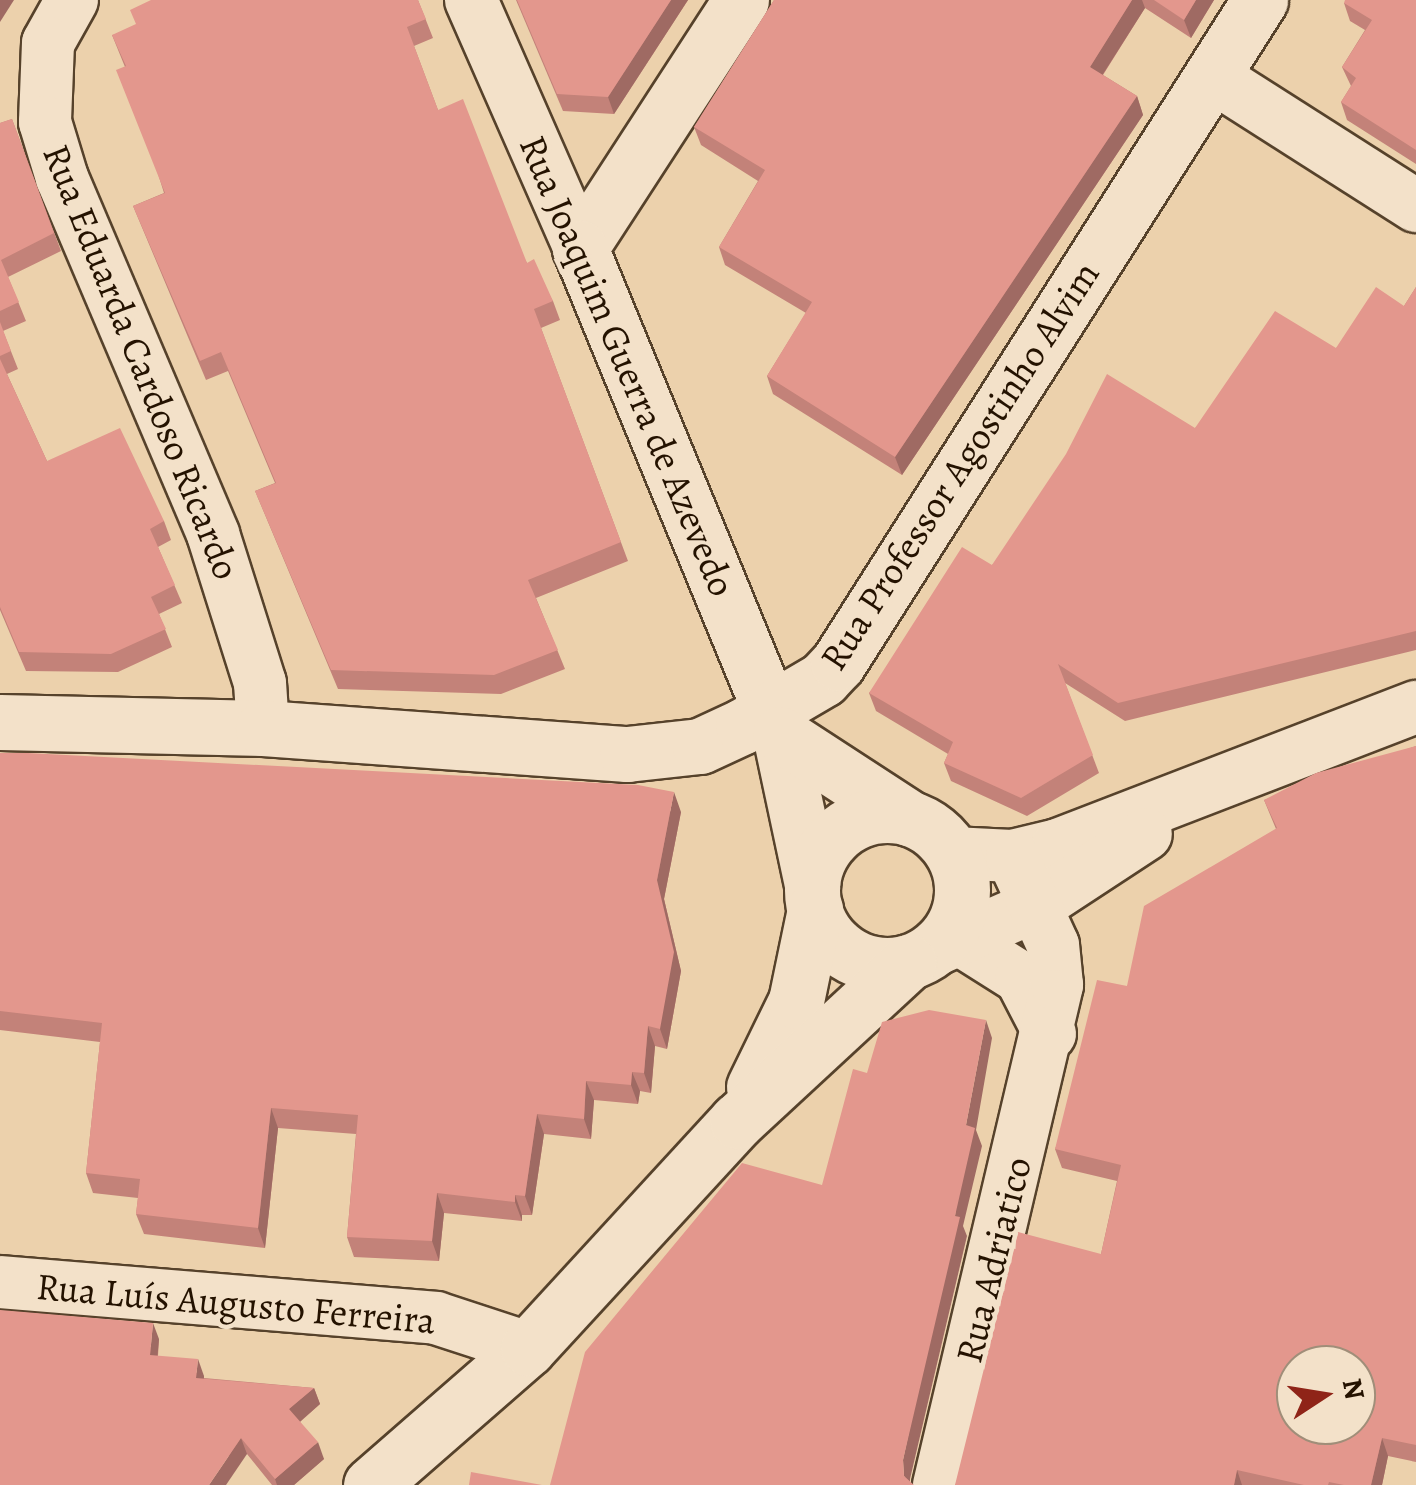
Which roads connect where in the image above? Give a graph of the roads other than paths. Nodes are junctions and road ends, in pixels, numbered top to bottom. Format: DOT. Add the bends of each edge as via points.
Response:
graph roads {
  1 [pos="72,0"];
  2 [pos="470,0"];
  3 [pos="742,0"];
  4 [pos="1260,0"];
  5 [pos="1212,76"];
  6 [pos="1416,206"];
  7 [pos="580,248"];
  8 [pos="1416,707"];
  9 [pos="4,711"];
  10 [pos="776,722"];
  11 [pos="264,728"];
  12 [pos="1248,768"];
  13 [pos="909,818"];
  14 [pos="952,853"];
  15 [pos="1012,856"];
  16 [pos="813,897"];
  17 [pos="1038,904"];
  18 [pos="934,952"];
  19 [pos="1050,1034"];
  20 [pos="737,1121"];
  21 [pos="0,1282"];
  22 [pos="528,1348"];
  23 [pos="371,1485"];
  24 [pos="939,1485"];
  1 -- 11 [label="street, Rua Eduarda Cardoso Ricardo" via="48,44 45,122 62,178 214,534 260,683"];
  2 -- 7 [label="street, Rua Joaquim Guerra de Azevedo"];
  3 -- 7 [label="street"];
  4 -- 5 [label="street, Rua Professor Agostinho Alvim"];
  5 -- 6 [label="street"];
  5 -- 10 [label="street, Rua Professor Agostinho Alvim" via="838,663"];
  7 -- 10 [label="street, Rua Joaquim Guerra de Azevedo"];
  8 -- 12 [label="street"];
  9 -- 11 [label="street, Rua Professor Agostinho Alvim"];
  10 -- 11 [label="street, Rua Professor Agostinho Alvim" via="700,746 627,754"];
  10 -- 13 [label="street"];
  10 -- 16 [label="street, Rua Joaquim Guerra de Azevedo"];
  12 -- 15 [label="street" via="1058,845"];
  12 -- 17 [label="street"];
  13 -- 14 [label="street"];
  13 -- 16 [label="street" via="864,818 845,828 817,863"];
  14 -- 15 [label="street"];
  14 -- 18 [label="street" via="962,895"];
  15 -- 17 [label="street, Rua Adriatico"];
  16 -- 18 [label="street" via="840,950 873,964"];
  16 -- 20 [label="street" via="796,1001"];
  17 -- 18 [label="street"];
  17 -- 19 [label="street, Rua Adriatico" via="1058,985"];
  18 -- 19 [label="street" via="1021,978"];
  18 -- 20 [label="street"];
  19 -- 24 [label="street, Rua Adriatico"];
  20 -- 22 [label="street"];
  21 -- 22 [label="street, Rua Luís Augusto Ferreira" via="436,1318"];
  22 -- 23 [label="street"];
}
